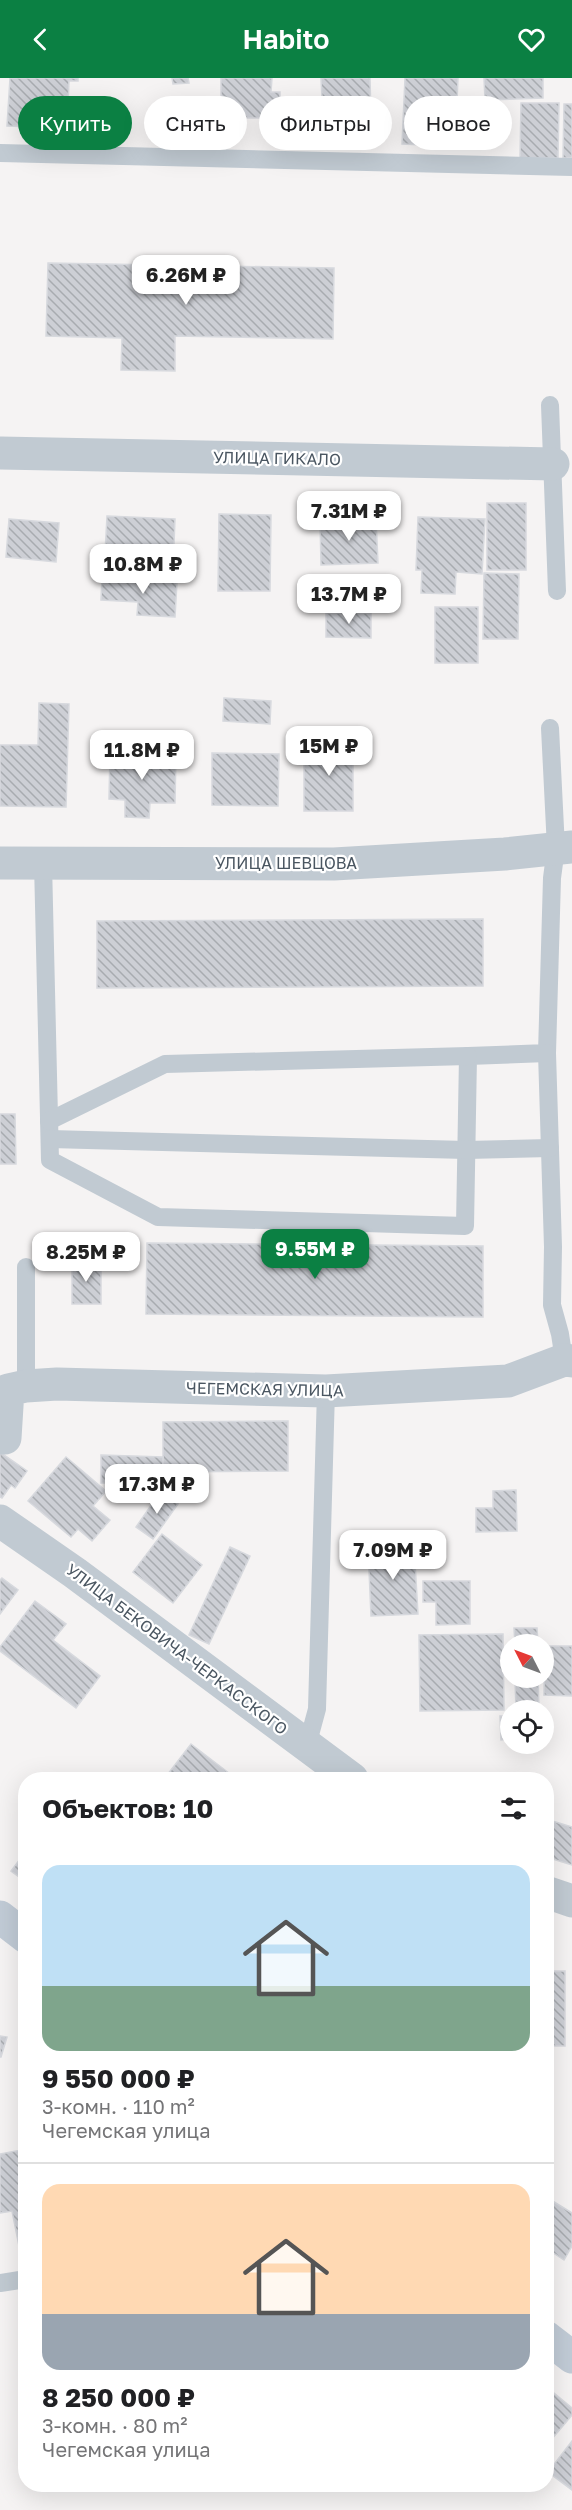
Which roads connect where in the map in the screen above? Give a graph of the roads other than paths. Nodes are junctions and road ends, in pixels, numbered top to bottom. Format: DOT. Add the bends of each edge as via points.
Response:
graph roads {
  1 [pos="0,153"];
  2 [pos="572,167"];
  3 [pos="550,405"];
  4 [pos="0,453"];
  5 [pos="553,464"];
  6 [pos="556,591"];
  7 [pos="550,728"];
  8 [pos="564,848"];
  9 [pos="0,862"];
  10 [pos="43,863"];
  11 [pos="547,1053"];
  12 [pos="468,1056"];
  13 [pos="49,1130"];
  14 [pos="550,1148"];
  15 [pos="466,1150"];
  16 [pos="26,1268"];
  17 [pos="568,1361"];
  18 [pos="26,1386"];
  19 [pos="326,1392"];
  20 [pos="0,1438"];
  21 [pos="0,1521"];
  22 [pos="307,1746"];
  23 [pos="342,1772"];
  24 [pos="554,1895"];
  25 [pos="572,1901"];
  26 [pos="0,1917"];
  27 [pos="18,1931"];
  28 [pos="18,2280"];
  29 [pos="0,2283"];
  30 [pos="554,2343"];
  31 [pos="572,2357"];
  1 -- 2 [label="lane"];
  3 -- 5 [label="lane"];
  4 -- 5 [label="street, УЛИЦА ГИКАЛО"];
  5 -- 6 [label="lane"];
  7 -- 8 [label="lane"];
  8 -- 10 [label="street, УЛИЦА ШЕВЦОВА" via="334,864"];
  8 -- 11 [label="lane" via="552,878"];
  9 -- 10 [label="street, УЛИЦА ШЕВЦОВА"];
  10 -- 13 [label="lane"];
  11 -- 12 [label="lane"];
  11 -- 14 [label="lane"];
  12 -- 13 [label="lane" via="165,1064"];
  12 -- 15 [label="lane"];
  13 -- 15 [label="lane"];
  13 -- 15 [label="lane" via="50,1160 158,1217 465,1226"];
  14 -- 15 [label="lane"];
  14 -- 17 [label="lane" via="552,1305"];
  16 -- 18 [label="lane"];
  17 -- 19 [label="street, ЧЕГЕМСКАЯ УЛИЦА" via="508,1382"];
  18 -- 19 [label="street, ЧЕГЕМСКАЯ УЛИЦА"];
  18 -- 20 [label="street" via="8,1390 5,1438"];
  19 -- 22 [label="lane" via="317,1709"];
  21 -- 22 [label="street, УЛИЦА БЕКОВИЧА-ЧЕРКАССКОГО"];
  22 -- 23 [label="street, УЛИЦА БЕКОВИЧА-ЧЕРКАССКОГО"];
  24 -- 25 [label="street"];
  26 -- 27 [label="main road"];
  28 -- 29 [label="lane"];
  30 -- 31 [label="main road"];
}
